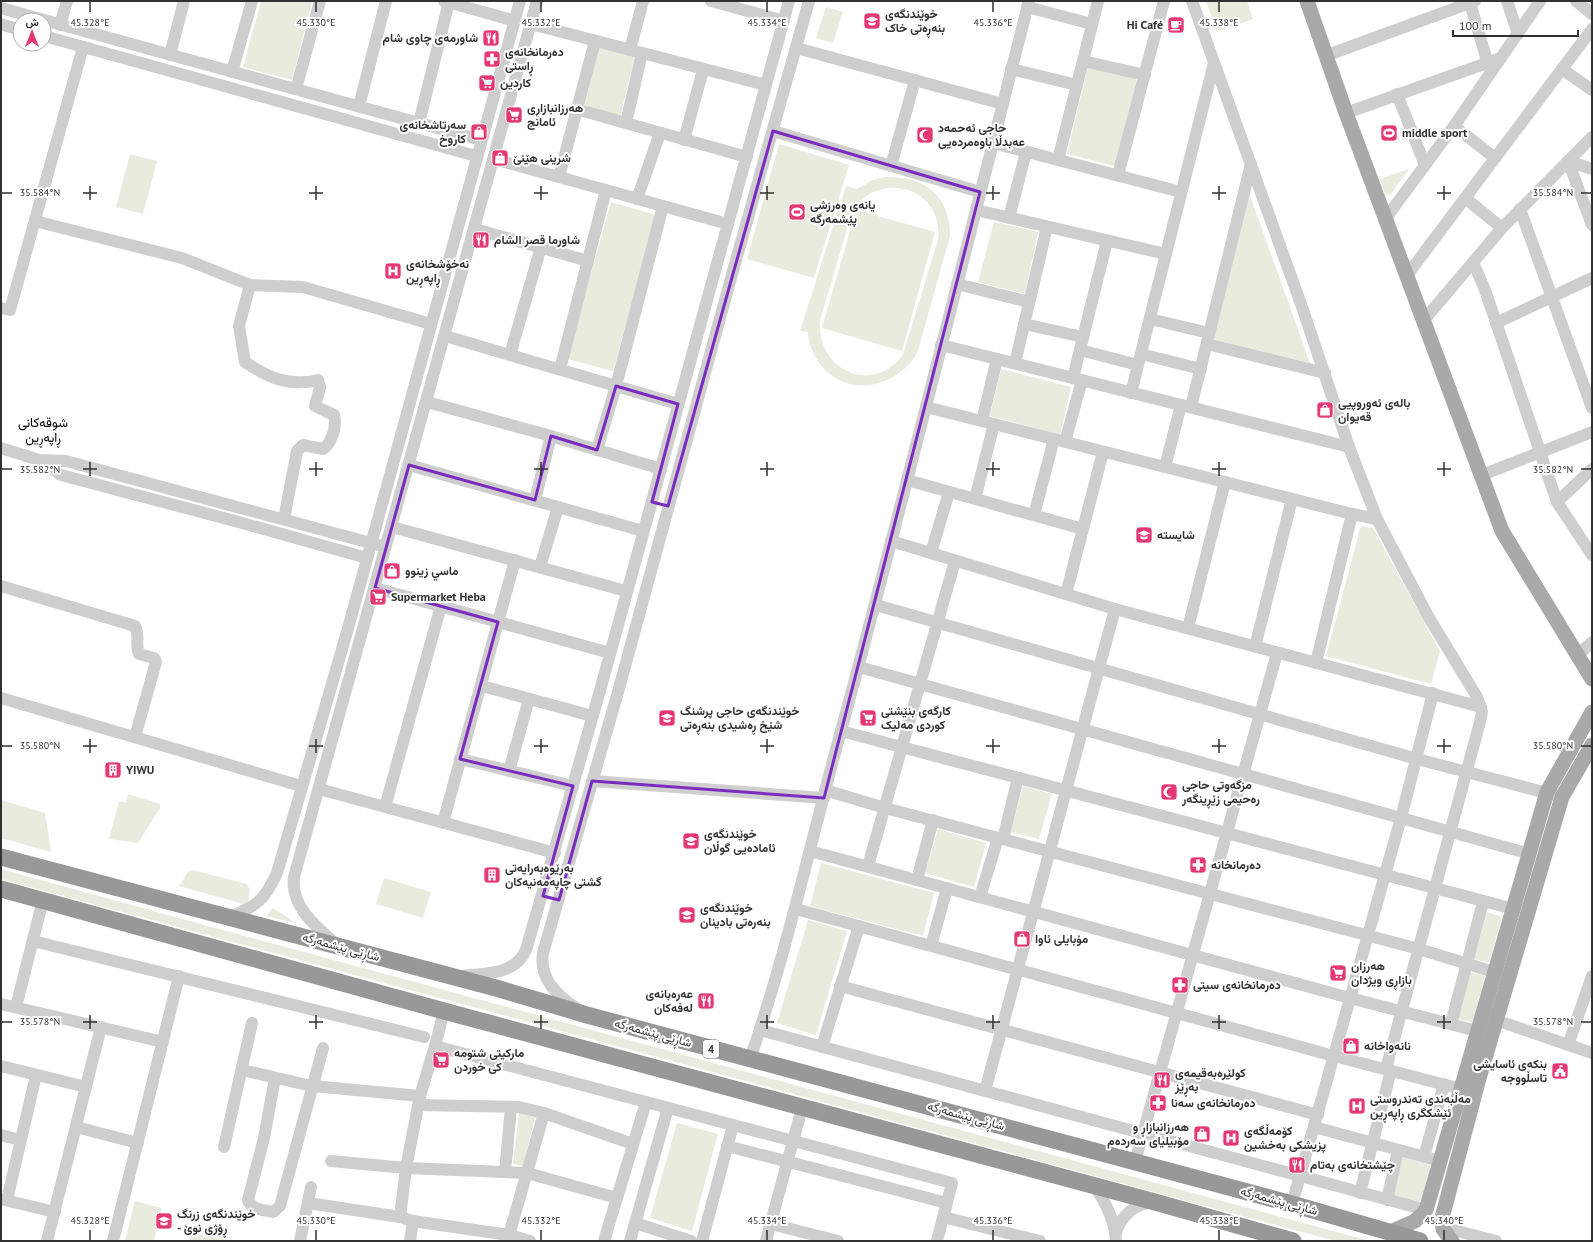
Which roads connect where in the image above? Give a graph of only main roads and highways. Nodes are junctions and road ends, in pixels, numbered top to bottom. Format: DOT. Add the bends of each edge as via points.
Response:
graph roads {
  1 [pos="1306,1"];
  2 [pos="1590,671"];
  3 [pos="1592,712"];
  4 [pos="1592,745"];
  5 [pos="1,857"];
  6 [pos="1,889"];
  7 [pos="1390,1232"];
  8 [pos="1293,1241"];
  9 [pos="1420,1241"];
  10 [pos="1452,1241"];
  1 -- 2 [label="main road" via="1502,531"];
  3 -- 7 [label="main road" via="1547,792 1426,1210 1415,1221"];
  4 -- 10 [label="main road" via="1562,797 1478,1082 1442,1218 1442,1227"];
  5 -- 7 [label="highway, شاڕێی پێشمەرگە / 4"];
  6 -- 8 [label="highway"];
  7 -- 9 [label="highway, شاڕێی پێشمەرگە / 4"];
}
